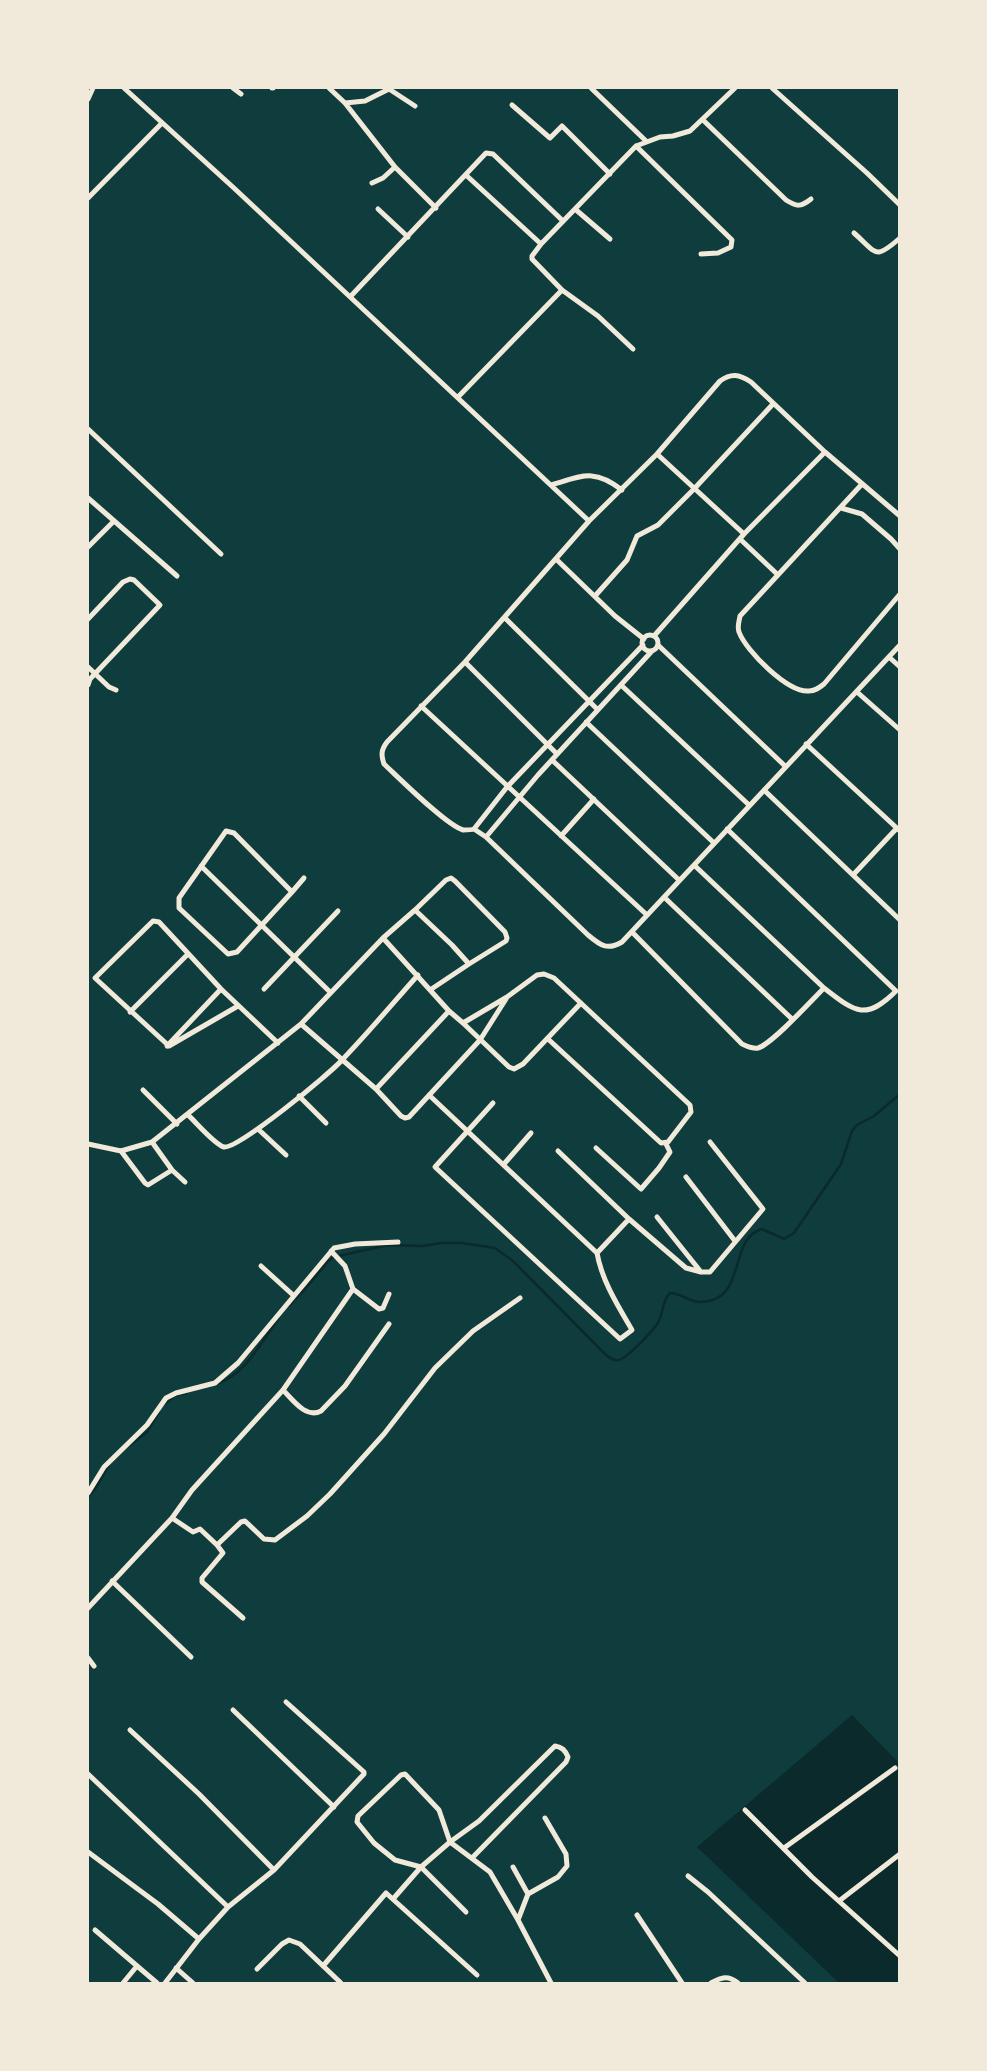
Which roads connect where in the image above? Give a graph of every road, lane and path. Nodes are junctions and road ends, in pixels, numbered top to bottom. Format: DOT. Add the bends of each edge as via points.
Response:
graph roads {
  1 [pos="93,88"];
  2 [pos="124,88"];
  3 [pos="233,88"];
  4 [pos="328,88"];
  5 [pos="591,88"];
  6 [pos="735,88"];
  7 [pos="772,88"];
  8 [pos="241,94"];
  9 [pos="88,99"];
  10 [pos="345,103"];
  11 [pos="512,105"];
  12 [pos="415,106"];
  13 [pos="702,120"];
  14 [pos="162,123"];
  15 [pos="646,141"];
  16 [pos="636,146"];
  17 [pos="395,167"];
  18 [pos="610,174"];
  19 [pos="467,176"];
  20 [pos="372,183"];
  21 [pos="88,198"];
  22 [pos="811,199"];
  23 [pos="900,205"];
  24 [pos="436,208"];
  25 [pos="378,209"];
  26 [pos="575,209"];
  27 [pos="563,221"];
  28 [pos="854,233"];
  29 [pos="408,237"];
  30 [pos="900,238"];
  31 [pos="610,239"];
  32 [pos="541,244"];
  33 [pos="701,254"];
  34 [pos="562,290"];
  35 [pos="350,297"];
  36 [pos="633,349"];
  37 [pos="458,397"];
  38 [pos="773,404"];
  39 [pos="88,429"];
  40 [pos="825,452"];
  41 [pos="657,454"];
  42 [pos="862,484"];
  43 [pos="551,485"];
  44 [pos="694,489"];
  45 [pos="622,490"];
  46 [pos="88,498"];
  47 [pos="841,508"];
  48 [pos="900,516"];
  49 [pos="589,521"];
  50 [pos="113,522"];
  51 [pos="742,536"];
  52 [pos="88,547"];
  53 [pos="900,549"];
  54 [pos="221,554"];
  55 [pos="556,559"];
  56 [pos="776,574"];
  57 [pos="177,576"];
  58 [pos="900,594"];
  59 [pos="595,596"];
  60 [pos="505,618"];
  61 [pos="88,619"];
  62 [pos="654,636"];
  63 [pos="643,642"];
  64 [pos="658,645"];
  65 [pos="900,645"];
  66 [pos="652,651"];
  67 [pos="889,657"];
  68 [pos="465,662"];
  69 [pos="88,667"];
  70 [pos="900,667"];
  71 [pos="90,678"];
  72 [pos="621,685"];
  73 [pos="116,690"];
  74 [pos="857,692"];
  75 [pos="588,701"];
  76 [pos="421,706"];
  77 [pos="597,709"];
  78 [pos="586,722"];
  79 [pos="900,730"];
  80 [pos="547,744"];
  81 [pos="806,744"];
  82 [pos="557,754"];
  83 [pos="552,760"];
  84 [pos="785,766"];
  85 [pos="507,787"];
  86 [pos="764,790"];
  87 [pos="519,797"];
  88 [pos="594,799"];
  89 [pos="749,806"];
  90 [pos="899,828"];
  91 [pos="474,829"];
  92 [pos="727,829"];
  93 [pos="561,836"];
  94 [pos="486,837"];
  95 [pos="714,843"];
  96 [pos="694,865"];
  97 [pos="201,866"];
  98 [pos="853,875"];
  99 [pos="304,878"];
  100 [pos="679,880"];
  101 [pos="292,892"];
  102 [pos="664,897"];
  103 [pos="415,909"];
  104 [pos="338,911"];
  105 [pos="647,915"];
  106 [pos="900,920"];
  107 [pos="261,926"];
  108 [pos="632,932"];
  109 [pos="383,938"];
  110 [pos="188,954"];
  111 [pos="296,957"];
  112 [pos="469,964"];
  113 [pos="418,975"];
  114 [pos="824,988"];
  115 [pos="221,989"];
  116 [pos="264,989"];
  117 [pos="898,989"];
  118 [pos="430,990"];
  119 [pos="330,992"];
  120 [pos="508,997"];
  121 [pos="581,1003"];
  122 [pos="238,1006"];
  123 [pos="449,1011"];
  124 [pos="130,1012"];
  125 [pos="792,1019"];
  126 [pos="463,1023"];
  127 [pos="301,1024"];
  128 [pos="548,1039"];
  129 [pos="480,1040"];
  130 [pos="278,1043"];
  131 [pos="167,1046"];
  132 [pos="342,1061"];
  133 [pos="376,1089"];
  134 [pos="143,1090"];
  135 [pos="429,1095"];
  136 [pos="299,1096"];
  137 [pos="493,1103"];
  138 [pos="188,1115"];
  139 [pos="177,1124"];
  140 [pos="326,1124"];
  141 [pos="258,1129"];
  142 [pos="468,1131"];
  143 [pos="531,1133"];
  144 [pos="152,1142"];
  145 [pos="710,1142"];
  146 [pos="88,1144"];
  147 [pos="666,1144"];
  148 [pos="596,1148"];
  149 [pos="121,1151"];
  150 [pos="558,1151"];
  151 [pos="286,1154"];
  152 [pos="503,1164"];
  153 [pos="173,1170"];
  154 [pos="686,1177"];
  155 [pos="185,1182"];
  156 [pos="657,1217"];
  157 [pos="629,1219"];
  158 [pos="735,1241"];
  159 [pos="398,1242"];
  160 [pos="332,1252"];
  161 [pos="597,1253"];
  162 [pos="261,1266"];
  163 [pos="701,1272"];
  164 [pos="353,1289"];
  165 [pos="389,1294"];
  166 [pos="293,1295"];
  167 [pos="520,1298"];
  168 [pos="389,1324"];
  169 [pos="283,1390"];
  170 [pos="88,1493"];
  171 [pos="172,1518"];
  172 [pos="217,1545"];
  173 [pos="112,1581"];
  174 [pos="88,1608"];
  175 [pos="243,1618"];
  176 [pos="191,1657"];
  177 [pos="88,1658"];
  178 [pos="94,1666"];
  179 [pos="286,1702"];
  180 [pos="233,1710"];
  181 [pos="130,1730"];
  182 [pos="895,1768"];
  183 [pos="88,1774"];
  184 [pos="334,1807"];
  185 [pos="746,1810"];
  186 [pos="545,1818"];
  187 [pos="450,1842"];
  188 [pos="784,1848"];
  189 [pos="88,1852"];
  190 [pos="900,1854"];
  191 [pos="472,1858"];
  192 [pos="421,1867"];
  193 [pos="513,1867"];
  194 [pos="274,1870"];
  195 [pos="688,1876"];
  196 [pos="527,1894"];
  197 [pos="393,1899"];
  198 [pos="839,1901"];
  199 [pos="228,1907"];
  200 [pos="466,1912"];
  201 [pos="637,1915"];
  202 [pos="519,1920"];
  203 [pos="95,1930"];
  204 [pos="199,1939"];
  205 [pos="899,1955"];
  206 [pos="137,1966"];
  207 [pos="323,1966"];
  208 [pos="176,1968"];
  209 [pos="257,1969"];
  210 [pos="477,1975"];
  211 [pos="123,1983"];
  212 [pos="157,1983"];
  213 [pos="164,1983"];
  214 [pos="193,1983"];
  215 [pos="341,1983"];
  216 [pos="551,1983"];
  217 [pos="682,1983"];
  218 [pos="711,1983"];
  219 [pos="738,1983"];
  220 [pos="805,1983"];
  1 -- 9 [label="street"];
  2 -- 14 [label="street"];
  3 -- 8 [label="street"];
  4 -- 10 [label="street"];
  5 -- 15 [label="street"];
  6 -- 13 [label="street"];
  7 -- 23 [label="street"];
  10 -- 12 [label="street" via="365,101 386,89"];
  10 -- 17 [label="street"];
  11 -- 18 [label="street" via="550,138 562,126"];
  13 -- 15 [label="street" via="690,131"];
  13 -- 22 [label="street" via="786,200 798,206"];
  14 -- 21 [label="street"];
  14 -- 35 [label="street"];
  15 -- 16 [label="street"];
  16 -- 18 [label="street"];
  16 -- 33 [label="street" via="733,240 724,251"];
  17 -- 20 [label="street"];
  17 -- 24 [label="street"];
  18 -- 26 [label="street"];
  19 -- 24 [label="street"];
  19 -- 27 [label="street" via="483,155 493,154"];
  19 -- 32 [label="street"];
  24 -- 29 [label="street"];
  25 -- 29 [label="street"];
  26 -- 27 [label="street"];
  26 -- 31 [label="street"];
  27 -- 32 [label="street"];
  28 -- 30 [label="street" via="880,253"];
  29 -- 35 [label="street"];
  32 -- 34 [label="street" via="532,259"];
  34 -- 36 [label="street"];
  34 -- 37 [label="street"];
  35 -- 37 [label="street"];
  37 -- 43 [label="street"];
  38 -- 40 [label="street"];
  38 -- 41 [label="street" via="744,378 731,374"];
  38 -- 44 [label="street"];
  39 -- 54 [label="street"];
  40 -- 42 [label="street"];
  40 -- 51 [label="street"];
  41 -- 44 [label="street"];
  41 -- 45 [label="street"];
  42 -- 47 [label="street"];
  42 -- 48 [label="street"];
  43 -- 45 [label="street" via="595,475"];
  43 -- 49 [label="street"];
  44 -- 51 [label="street"];
  44 -- 59 [label="street" via="658,525 637,536 627,560"];
  45 -- 49 [label="street"];
  46 -- 50 [label="street"];
  47 -- 53 [label="street" via="862,514"];
  47 -- 56 [label="street"];
  49 -- 55 [label="street"];
  50 -- 52 [label="street"];
  50 -- 57 [label="street"];
  51 -- 56 [label="street"];
  51 -- 62 [label="street"];
  55 -- 59 [label="street"];
  55 -- 60 [label="street"];
  56 -- 58 [label="street" via="740,616 740,635 776,675 807,692 824,684"];
  59 -- 63 [label="street"];
  60 -- 68 [label="street"];
  60 -- 75 [label="street"];
  61 -- 71 [label="street" via="130,579 160,605"];
  62 -- 63 [label="street"];
  62 -- 64 [label="street"];
  63 -- 66 [label="street" via="646,650"];
  63 -- 75 [label="street"];
  64 -- 66 [label="street"];
  64 -- 84 [label="street"];
  65 -- 67 [label="street"];
  66 -- 72 [label="street"];
  67 -- 70 [label="street"];
  67 -- 74 [label="street"];
  68 -- 76 [label="street"];
  68 -- 80 [label="street"];
  69 -- 71 [label="street"];
  71 -- 73 [label="street"];
  72 -- 77 [label="street"];
  72 -- 89 [label="street"];
  74 -- 79 [label="street"];
  74 -- 81 [label="street"];
  75 -- 77 [label="street"];
  75 -- 80 [label="street"];
  76 -- 85 [label="street"];
  76 -- 91 [label="street" via="382,748 384,764 443,817 465,830"];
  77 -- 78 [label="street"];
  78 -- 82 [label="street"];
  78 -- 95 [label="street"];
  80 -- 82 [label="street"];
  80 -- 85 [label="street"];
  81 -- 84 [label="street"];
  81 -- 90 [label="street"];
  82 -- 83 [label="street"];
  83 -- 87 [label="street"];
  83 -- 88 [label="street"];
  84 -- 86 [label="street"];
  85 -- 87 [label="street"];
  85 -- 91 [label="street"];
  86 -- 89 [label="street"];
  86 -- 98 [label="street"];
  87 -- 93 [label="street"];
  87 -- 94 [label="street"];
  88 -- 93 [label="street"];
  88 -- 100 [label="street"];
  89 -- 92 [label="street"];
  90 -- 98 [label="street"];
  91 -- 94 [label="street"];
  92 -- 95 [label="street"];
  92 -- 117 [label="street"];
  93 -- 105 [label="street"];
  94 -- 108 [label="street" via="600,945 615,947"];
  95 -- 96 [label="street"];
  96 -- 100 [label="street"];
  96 -- 114 [label="street"];
  97 -- 101 [label="street" via="222,834 229,831"];
  97 -- 107 [label="street"];
  97 -- 107 [label="street" via="179,898 179,908 228,954 237,952"];
  98 -- 106 [label="street"];
  99 -- 101 [label="street"];
  100 -- 102 [label="street"];
  101 -- 107 [label="street"];
  102 -- 105 [label="street"];
  102 -- 125 [label="street"];
  103 -- 109 [label="street"];
  103 -- 112 [label="street"];
  103 -- 112 [label="street" via="451,878 505,932 506,941"];
  104 -- 111 [label="street"];
  105 -- 108 [label="street"];
  107 -- 111 [label="street"];
  108 -- 125 [label="street" via="742,1044 761,1046"];
  109 -- 113 [label="street"];
  109 -- 119 [label="street"];
  110 -- 115 [label="street"];
  110 -- 124 [label="street"];
  110 -- 124 [label="street" via="153,921 96,976"];
  111 -- 116 [label="street"];
  111 -- 119 [label="street"];
  112 -- 118 [label="street"];
  113 -- 118 [label="street"];
  113 -- 132 [label="street"];
  114 -- 117 [label="street" via="850,1008 866,1012"];
  114 -- 125 [label="street"];
  115 -- 122 [label="street"];
  115 -- 131 [label="street"];
  118 -- 123 [label="street"];
  119 -- 127 [label="street"];
  120 -- 121 [label="street" via="544,974"];
  120 -- 126 [label="street"];
  120 -- 129 [label="street"];
  121 -- 128 [label="street"];
  121 -- 147 [label="street" via="691,1107 690,1115"];
  122 -- 130 [label="street"];
  122 -- 131 [label="street"];
  123 -- 126 [label="street"];
  123 -- 133 [label="street"];
  124 -- 131 [label="street"];
  126 -- 129 [label="street"];
  127 -- 130 [label="street"];
  127 -- 132 [label="street"];
  128 -- 129 [label="street" via="513,1069"];
  128 -- 147 [label="street"];
  129 -- 135 [label="street"];
  130 -- 138 [label="street"];
  132 -- 133 [label="street"];
  132 -- 136 [label="street"];
  133 -- 135 [label="street" via="405,1118"];
  134 -- 139 [label="street"];
  135 -- 142 [label="street"];
  136 -- 140 [label="street"];
  136 -- 141 [label="street"];
  137 -- 142 [label="street"];
  138 -- 139 [label="street"];
  138 -- 141 [label="street" via="224,1147"];
  139 -- 144 [label="street"];
  141 -- 151 [label="street"];
  142 -- 152 [label="street"];
  142 -- 161 [label="street" via="435,1167 620,1339 632,1330 612,1295"];
  143 -- 152 [label="street"];
  144 -- 149 [label="street"];
  144 -- 153 [label="street"];
  145 -- 158 [label="street" via="763,1209"];
  146 -- 149 [label="street"];
  147 -- 148 [label="street" via="670,1152 641,1189"];
  149 -- 153 [label="street" via="148,1185"];
  150 -- 157 [label="street"];
  152 -- 161 [label="street"];
  153 -- 155 [label="street"];
  154 -- 158 [label="street"];
  156 -- 163 [label="street"];
  157 -- 161 [label="street"];
  157 -- 163 [label="street" via="686,1268"];
  158 -- 163 [label="street" via="710,1272"];
  159 -- 160 [label="street" via="348,1245"];
  160 -- 164 [label="street" via="345,1266"];
  160 -- 166 [label="street"];
  162 -- 166 [label="street"];
  164 -- 165 [label="street" via="379,1310"];
  164 -- 169 [label="street"];
  166 -- 170 [label="street" via="224,1376 166,1398 147,1425 104,1467"];
  167 -- 172 [label="street" via="473,1331 435,1368 360,1462 307,1517 275,1540 264,1539 241,1522"];
  168 -- 169 [label="street" via="345,1386 321,1411 309,1414"];
  169 -- 171 [label="street"];
  171 -- 172 [label="street" via="192,1532 200,1530"];
  171 -- 173 [label="street"];
  172 -- 175 [label="street" via="223,1553 201,1580"];
  173 -- 174 [label="street"];
  173 -- 176 [label="street"];
  177 -- 178 [label="street"];
  179 -- 184 [label="street" via="364,1772"];
  180 -- 184 [label="street"];
  181 -- 194 [label="street"];
  182 -- 188 [label="street"];
  183 -- 199 [label="street"];
  184 -- 194 [label="street"];
  185 -- 188 [label="street"];
  186 -- 196 [label="street" via="568,1866"];
  187 -- 191 [label="street"];
  187 -- 191 [label="street" via="479,1821 555,1746 566,1751 566,1762"];
  187 -- 192 [label="street"];
  187 -- 192 [label="street" via="439,1810 406,1774 401,1775 357,1822 395,1860"];
  188 -- 198 [label="street"];
  189 -- 204 [label="street"];
  190 -- 198 [label="street"];
  191 -- 202 [label="street" via="490,1872"];
  192 -- 197 [label="street"];
  192 -- 200 [label="street"];
  193 -- 196 [label="street"];
  194 -- 199 [label="street"];
  195 -- 220 [label="street"];
  196 -- 202 [label="street"];
  197 -- 207 [label="street" via="384,1894"];
  197 -- 210 [label="street"];
  198 -- 205 [label="street"];
  199 -- 204 [label="street"];
  201 -- 217 [label="street"];
  202 -- 216 [label="street"];
  203 -- 206 [label="street"];
  204 -- 208 [label="street"];
  206 -- 211 [label="street"];
  206 -- 212 [label="street"];
  207 -- 209 [label="street" via="300,1944 289,1940"];
  207 -- 215 [label="street"];
  208 -- 213 [label="street"];
  208 -- 214 [label="street"];
  218 -- 219 [label="street" via="725,1977"];
}
